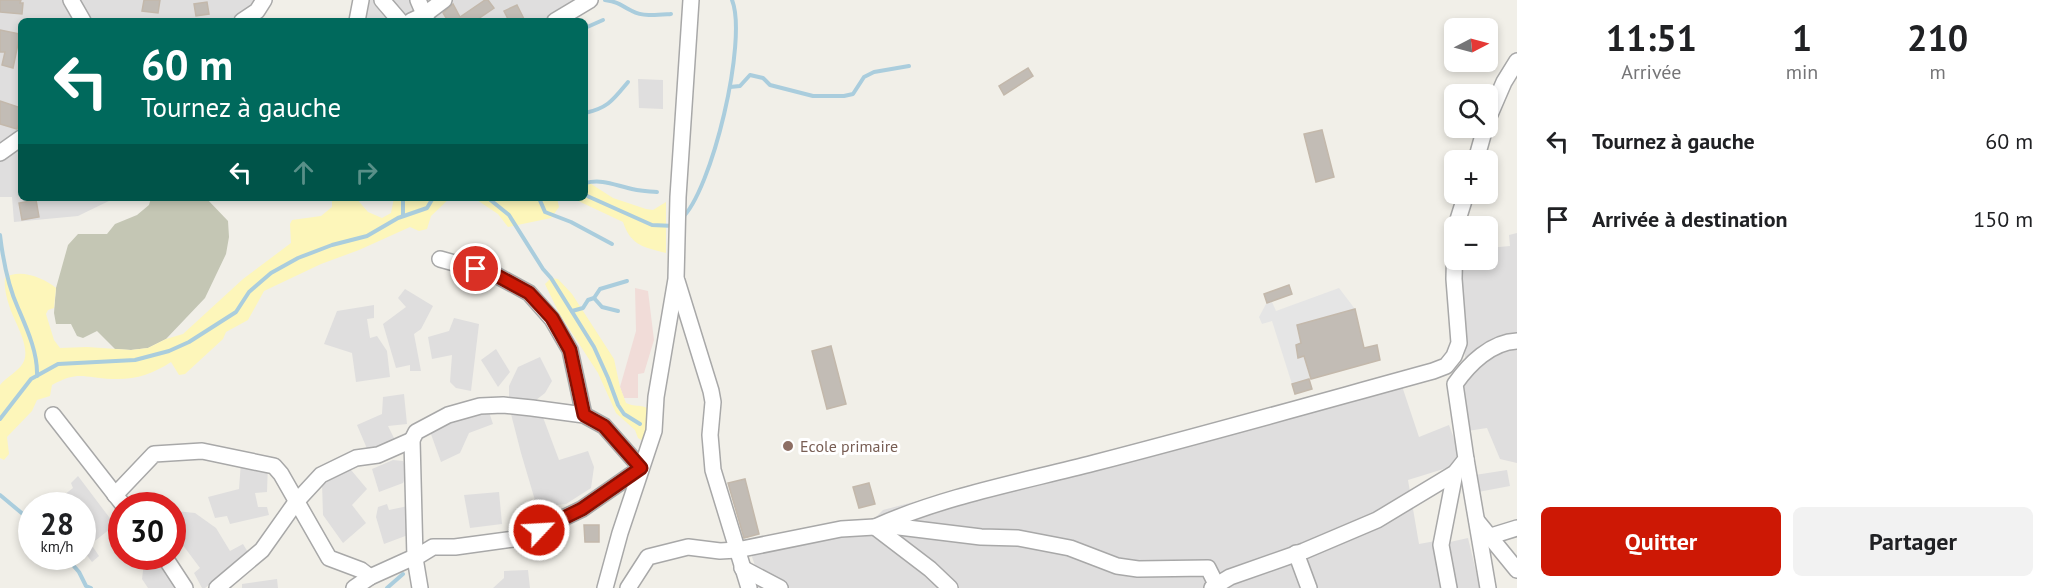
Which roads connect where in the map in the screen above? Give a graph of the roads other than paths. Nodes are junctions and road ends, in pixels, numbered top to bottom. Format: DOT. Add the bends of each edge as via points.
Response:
graph roads {
  1 [pos="71,0"];
  2 [pos="264,0"];
  3 [pos="361,0"];
  4 [pos="382,0"];
  5 [pos="418,0"];
  6 [pos="444,0"];
  7 [pos="590,0"];
  8 [pos="691,0"];
  9 [pos="81,18"];
  10 [pos="246,18"];
  11 [pos="358,18"];
  12 [pos="397,18"];
  13 [pos="421,18"];
  14 [pos="422,18"];
  15 [pos="560,18"];
  16 [pos="1517,61"];
  17 [pos="1498,96"];
  18 [pos="18,140"];
  19 [pos="0,153"];
  20 [pos="440,259"];
  21 [pos="1454,270"];
  22 [pos="676,279"];
  23 [pos="1517,341"];
  24 [pos="53,415"];
  25 [pos="584,415"];
  26 [pos="412,440"];
  27 [pos="1466,459"];
  28 [pos="641,468"];
  29 [pos="1455,472"];
  30 [pos="113,492"];
  31 [pos="125,492"];
  32 [pos="296,502"];
  33 [pos="1476,519"];
  34 [pos="875,527"];
  35 [pos="1517,528"];
  36 [pos="1491,537"];
  37 [pos="737,550"];
  38 [pos="1296,553"];
  39 [pos="415,558"];
  40 [pos="742,568"];
  41 [pos="173,570"];
  42 [pos="1517,570"];
  43 [pos="370,577"];
  44 [pos="1216,587"];
  45 [pos="185,588"];
  46 [pos="217,588"];
  47 [pos="354,588"];
  48 [pos="420,588"];
  49 [pos="604,588"];
  50 [pos="628,588"];
  51 [pos="749,588"];
  52 [pos="780,588"];
  53 [pos="950,588"];
  54 [pos="1309,588"];
  55 [pos="1449,588"];
  56 [pos="1488,588"];
  1 -- 9 [label="street"];
  2 -- 10 [label="street"];
  3 -- 11 [label="street"];
  4 -- 12 [label="street"];
  5 -- 13 [label="street"];
  6 -- 14 [label="street"];
  7 -- 15 [label="street"];
  8 -- 22 [label="street"];
  16 -- 17 [label="street"];
  18 -- 19 [label="street"];
  20 -- 25 [label="street" via="494,274 529,293 552,318 570,350"];
  21 -- 34 [label="street" via="1459,343 1446,366 969,495"];
  22 -- 28 [label="street" via="654,431"];
  22 -- 37 [label="street" via="711,391 713,470"];
  23 -- 27 [label="street" via="1493,348 1467,368 1455,384"];
  24 -- 30 [label="street"];
  25 -- 26 [label="street" via="480,406 447,415 416,432"];
  25 -- 28 [label="street" via="604,426"];
  26 -- 32 [label="street" via="378,455 339,465 321,475"];
  26 -- 39 [label="street"];
  27 -- 29 [label="street"];
  27 -- 33 [label="street"];
  28 -- 39 [label="street" via="582,509 521,538 433,547"];
  28 -- 49 [label="street"];
  29 -- 38 [label="street" via="1377,519"];
  29 -- 55 [label="street" via="1441,548"];
  31 -- 32 [label="street" via="154,454 202,451 274,466"];
  32 -- 43 [label="street" via="329,558"];
  32 -- 46 [label="street" via="262,550"];
  33 -- 36 [label="street"];
  33 -- 56 [label="street"];
  34 -- 37 [label="street" via="841,529"];
  34 -- 44 [label="street" via="1018,538 1070,548 1118,566 1208,568"];
  34 -- 53 [label="street"];
  35 -- 36 [label="street"];
  36 -- 42 [label="street"];
  37 -- 40 [label="street"];
  37 -- 50 [label="street" via="688,547 648,557"];
  38 -- 44 [label="street" via="1230,577"];
  38 -- 54 [label="street"];
  39 -- 43 [label="street"];
  39 -- 48 [label="street"];
  40 -- 51 [label="street"];
  40 -- 52 [label="street"];
  41 -- 45 [label="street"];
  43 -- 47 [label="street"];
}
